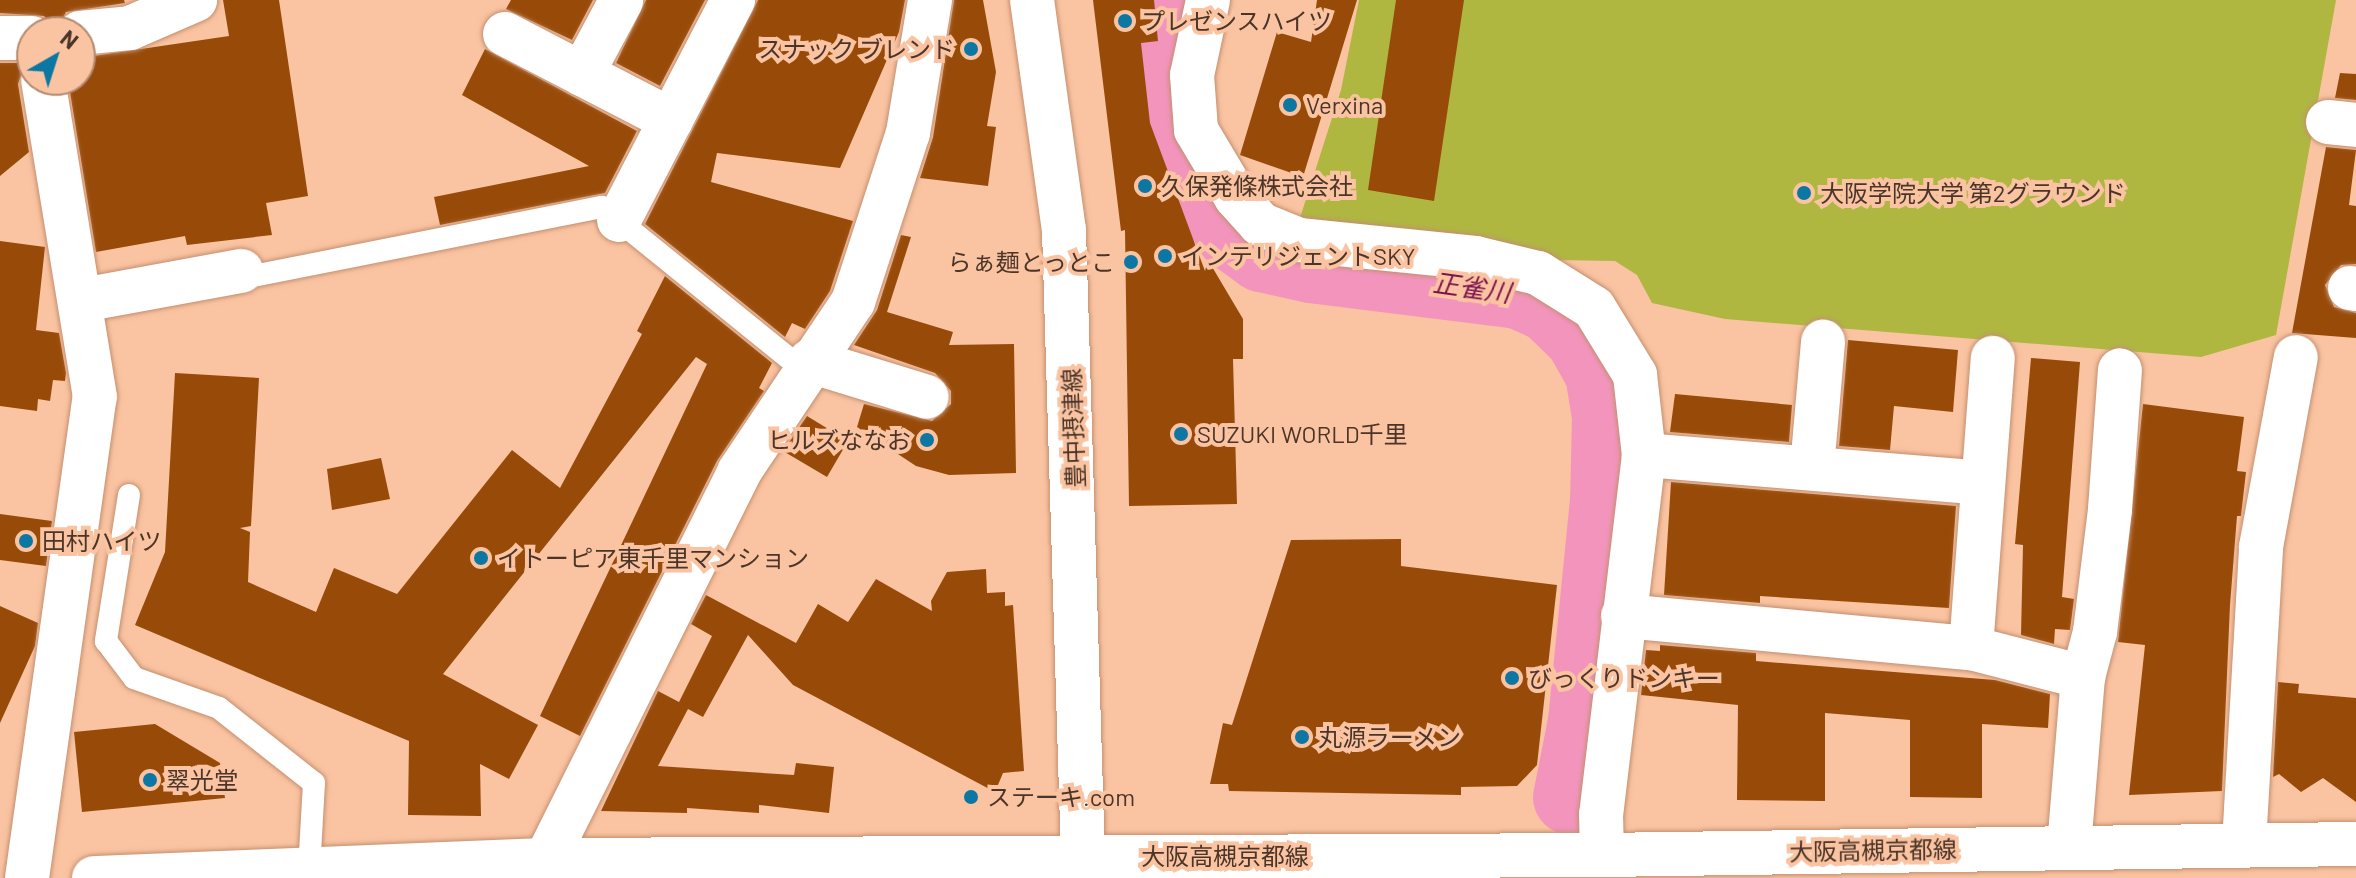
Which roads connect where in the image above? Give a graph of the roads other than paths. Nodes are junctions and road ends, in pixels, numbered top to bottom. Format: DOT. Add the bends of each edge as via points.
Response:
graph roads {
  1 [pos="195,0"];
  2 [pos="733,0"];
  3 [pos="930,0"];
  4 [pos="1032,0"];
  5 [pos="1208,0"];
  6 [pos="621,1"];
  7 [pos="96,31"];
  8 [pos="505,34"];
  9 [pos="582,74"];
  10 [pos="46,96"];
  11 [pos="671,120"];
  12 [pos="619,220"];
  13 [pos="241,271"];
  14 [pos="83,300"];
  15 [pos="1823,341"];
  16 [pos="2296,357"];
  17 [pos="1993,358"];
  18 [pos="806,366"];
  19 [pos="2120,370"];
  20 [pos="927,397"];
  21 [pos="1644,455"];
  22 [pos="1812,468"];
  23 [pos="1981,483"];
  24 [pos="129,495"];
  25 [pos="1623,616"];
  26 [pos="1971,648"];
  27 [pos="2083,677"];
  28 [pos="2244,844"];
  29 [pos="2356,844"];
  30 [pos="2069,847"];
  31 [pos="1602,855"];
  32 [pos="1083,858"];
  33 [pos="309,869"];
  34 [pos="542,869"];
  35 [pos="27,878"];
  36 [pos="94,878"];
  1 -- 7 [label="street" via="130,28"];
  2 -- 11 [label="street"];
  3 -- 18 [label="street" via="908,133 853,302"];
  4 -- 32 [label="street, 豊中摂津線" via="1064,230"];
  5 -- 21 [label="street" via="1192,75 1196,130 1236,197 1260,224 1299,240 1506,264 1572,290 1594,308 1635,375"];
  6 -- 9 [label="street"];
  8 -- 9 [label="street"];
  9 -- 11 [label="street"];
  10 -- 14 [label="street"];
  11 -- 12 [label="street"];
  12 -- 13 [label="lane" via="602,207 243,278"];
  12 -- 18 [label="lane"];
  13 -- 14 [label="street"];
  14 -- 35 [label="street" via="95,397"];
  15 -- 22 [label="street"];
  16 -- 28 [label="street" via="2261,547"];
  17 -- 23 [label="street"];
  18 -- 20 [label="street"];
  18 -- 34 [label="street" via="739,472"];
  19 -- 27 [label="street" via="2101,586"];
  21 -- 22 [label="street"];
  21 -- 25 [label="street"];
  22 -- 23 [label="street"];
  23 -- 26 [label="street"];
  24 -- 33 [label="lane" via="106,641 134,678 219,708 314,783"];
  25 -- 26 [label="street"];
  25 -- 31 [label="street"];
  26 -- 27 [label="street"];
  27 -- 30 [label="street"];
  28 -- 29 [label="street, 大阪高槻京都線"];
  28 -- 30 [label="street, 大阪高槻京都線"];
  30 -- 31 [label="street, 大阪高槻京都線"];
  31 -- 32 [label="street, 大阪高槻京都線"];
  32 -- 34 [label="street, 大阪高槻京都線"];
  33 -- 34 [label="street, 大阪高槻京都線"];
  33 -- 36 [label="street, 大阪高槻京都線"];
}
